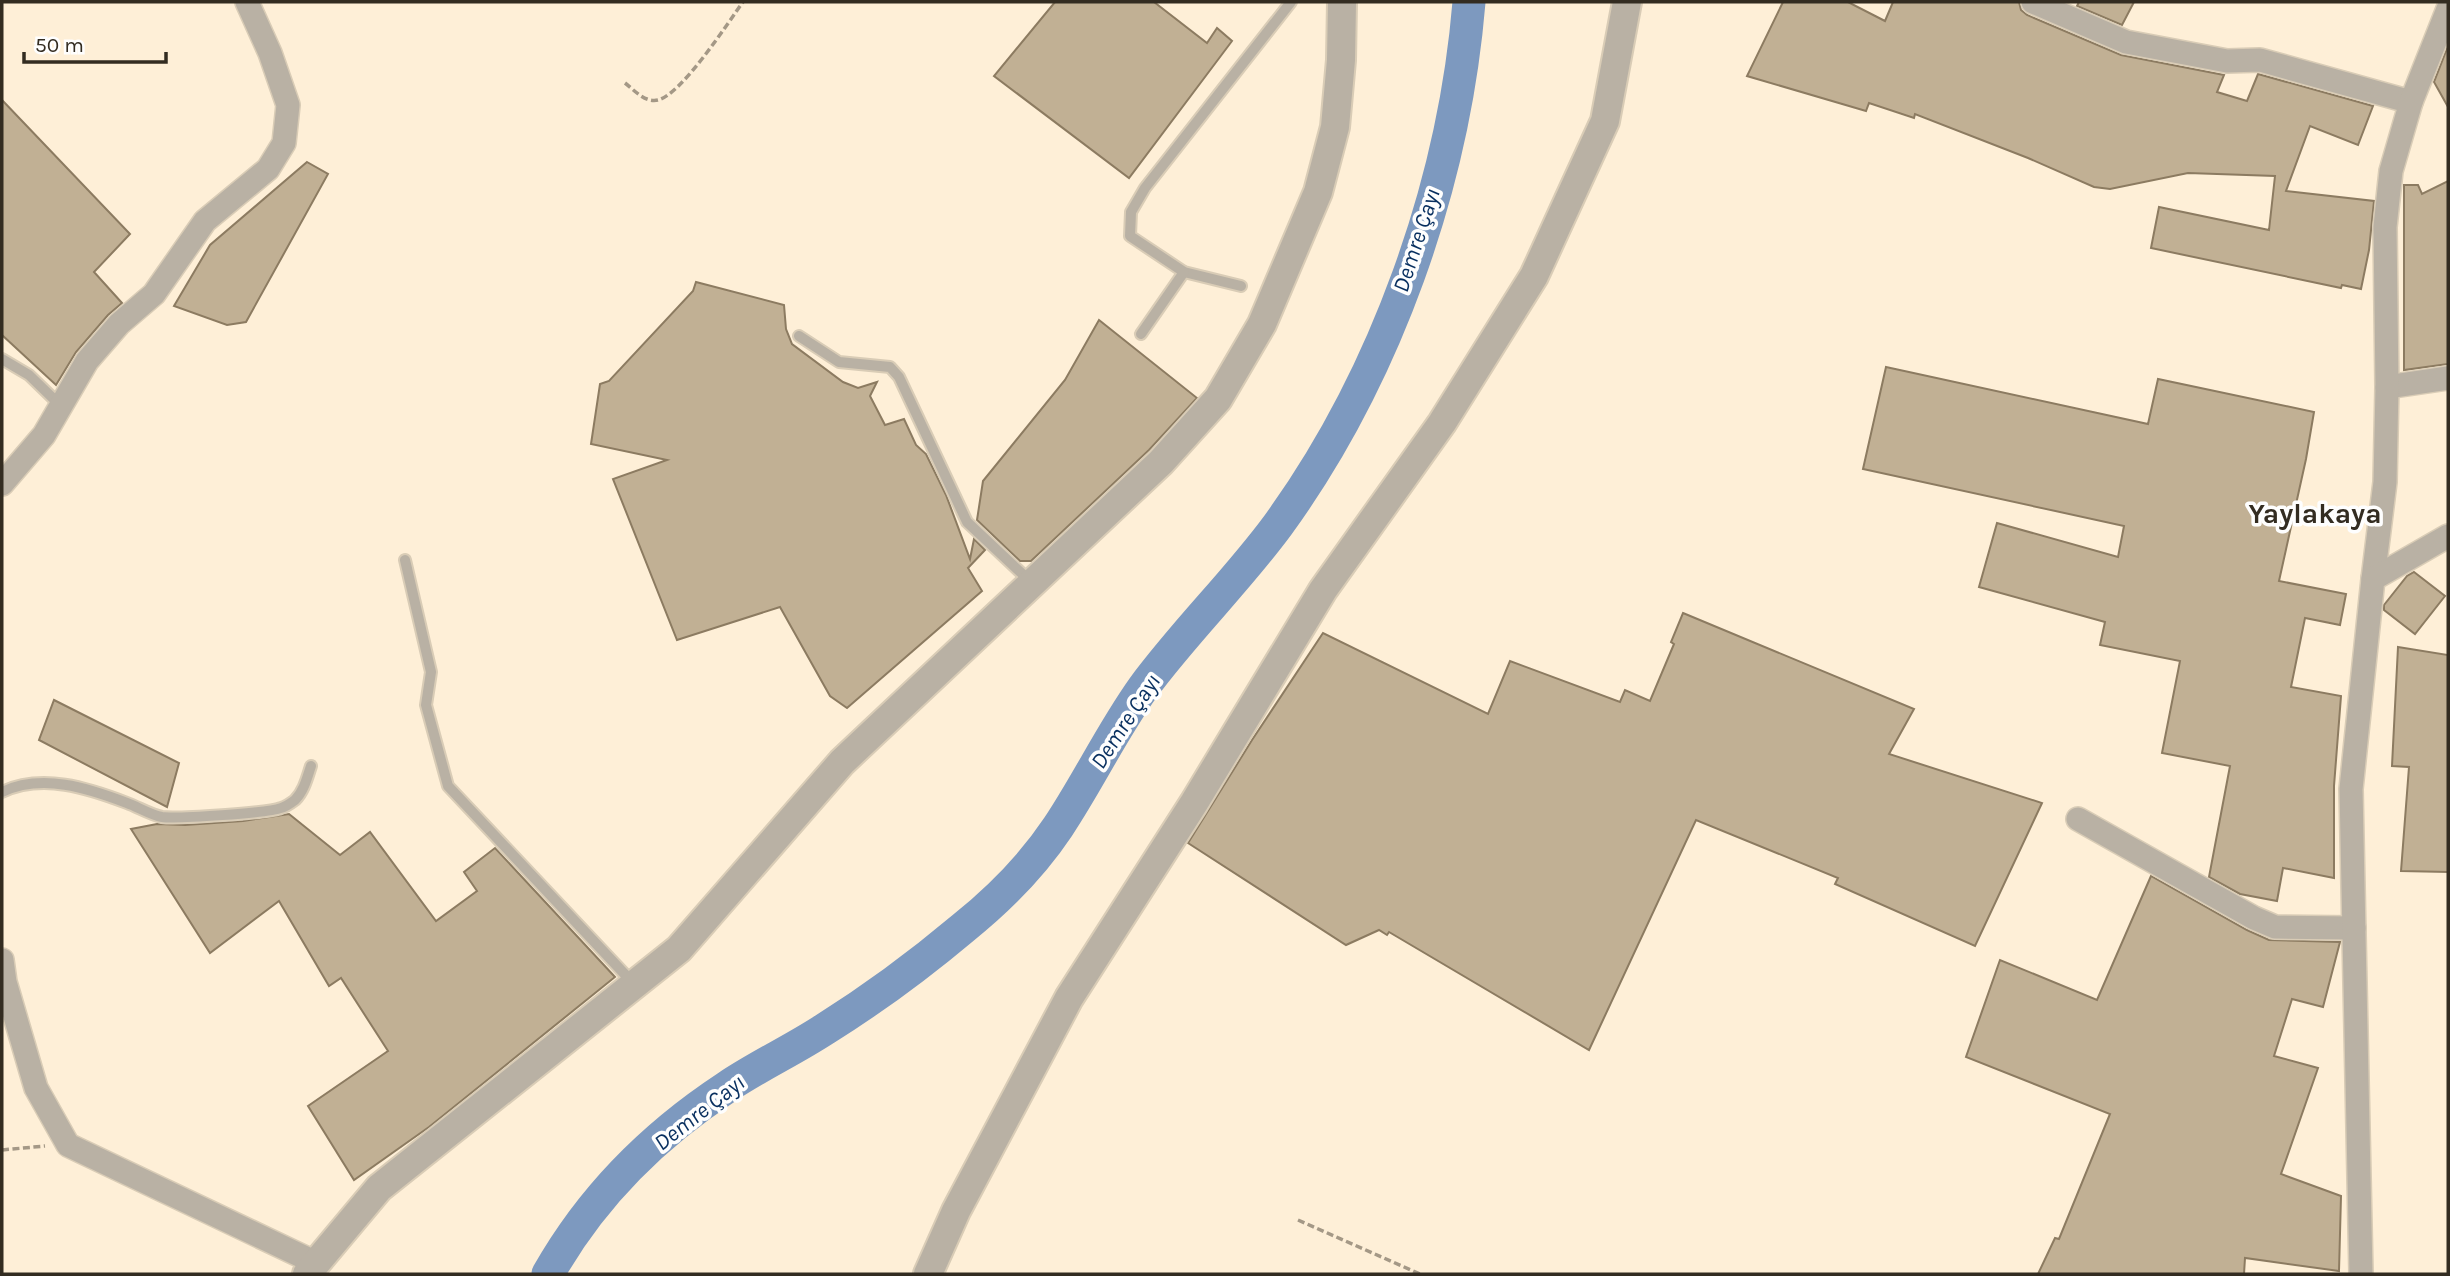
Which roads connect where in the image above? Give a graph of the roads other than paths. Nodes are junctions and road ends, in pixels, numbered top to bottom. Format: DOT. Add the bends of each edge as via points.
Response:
graph roads {
  1 [pos="247,2"];
  2 [pos="1291,2"];
  3 [pos="1342,2"];
  4 [pos="1627,2"];
  5 [pos="2034,2"];
  6 [pos="2448,9"];
  7 [pos="2411,102"];
  8 [pos="1184,272"];
  9 [pos="1241,286"];
  10 [pos="1141,334"];
  11 [pos="799,336"];
  12 [pos="2,359"];
  13 [pos="2448,378"];
  14 [pos="2387,387"];
  15 [pos="61,407"];
  16 [pos="2,484"];
  17 [pos="2448,536"];
  18 [pos="405,560"];
  19 [pos="2373,579"];
  20 [pos="1032,583"];
  21 [pos="311,766"];
  22 [pos="2,792"];
  23 [pos="2078,819"];
  24 [pos="2354,928"];
  25 [pos="2,960"];
  26 [pos="634,984"];
  27 [pos="312,1269"];
  28 [pos="928,1274"];
  29 [pos="2361,1274"];
  1 -- 15 [label="street" via="288,105 284,143 268,169 205,221 154,294 119,324 87,361"];
  2 -- 8 [label="lane" via="1131,212 1130,236"];
  3 -- 20 [label="street" via="1335,127 1318,192 1262,324 1218,399 1161,462"];
  4 -- 28 [label="street" via="1605,121 1534,276 1442,423 1323,590 1069,998 956,1211"];
  5 -- 7 [label="street" via="2126,42 2227,61 2260,60"];
  6 -- 7 [label="street"];
  7 -- 14 [label="street" via="2391,171 2385,227"];
  8 -- 9 [label="lane"];
  8 -- 10 [label="lane"];
  11 -- 20 [label="lane" via="839,362 890,367 900,377 967,522"];
  12 -- 15 [label="lane" via="29,375"];
  13 -- 14 [label="street"];
  14 -- 19 [label="street" via="2385,482"];
  15 -- 16 [label="street" via="44,435"];
  17 -- 19 [label="street"];
  18 -- 26 [label="lane" via="431,672 426,705 448,786"];
  19 -- 24 [label="street" via="2351,789"];
  20 -- 26 [label="street" via="842,762 679,948"];
  21 -- 22 [label="lane" via="294,801 279,809 251,812 162,817 69,785 37,783"];
  23 -- 24 [label="street" via="2276,927"];
  24 -- 29 [label="street"];
  25 -- 27 [label="street" via="36,1088 68,1145"];
  26 -- 27 [label="street" via="379,1188"];
}
